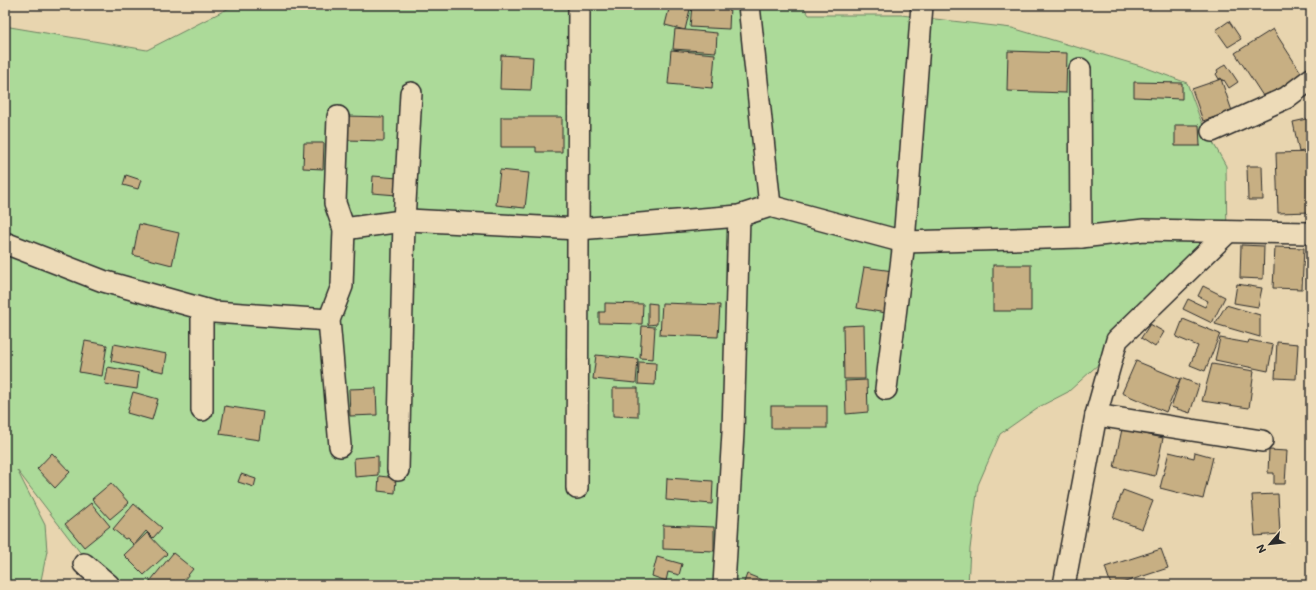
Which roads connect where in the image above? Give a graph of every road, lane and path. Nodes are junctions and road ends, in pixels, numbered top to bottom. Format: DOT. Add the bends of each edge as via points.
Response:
graph roads {
  1 [pos="579,5"];
  2 [pos="749,5"];
  3 [pos="922,5"];
  4 [pos="1080,69"];
  5 [pos="1311,79"];
  6 [pos="411,93"];
  7 [pos="338,117"];
  8 [pos="1212,131"];
  9 [pos="770,206"];
  10 [pos="739,216"];
  11 [pos="404,221"];
  12 [pos="344,229"];
  13 [pos="578,229"];
  14 [pos="1228,232"];
  15 [pos="1311,233"];
  16 [pos="1081,237"];
  17 [pos="904,242"];
  18 [pos="5,243"];
  19 [pos="202,309"];
  20 [pos="328,320"];
  21 [pos="886,389"];
  22 [pos="202,410"];
  23 [pos="1096,415"];
  24 [pos="1262,441"];
  25 [pos="340,446"];
  26 [pos="398,470"];
  27 [pos="577,488"];
  28 [pos="84,564"];
  29 [pos="109,585"];
  30 [pos="724,585"];
  31 [pos="1064,585"];
  1 -- 13 [label="street"];
  2 -- 9 [label="street"];
  3 -- 17 [label="street"];
  4 -- 16 [label="street"];
  5 -- 8 [label="street" via="1286,98"];
  6 -- 11 [label="street"];
  7 -- 12 [label="street" via="334,203"];
  9 -- 10 [label="street"];
  9 -- 17 [label="street"];
  10 -- 13 [label="street"];
  10 -- 30 [label="street" via="733,432"];
  11 -- 12 [label="street"];
  11 -- 13 [label="street"];
  11 -- 26 [label="street"];
  12 -- 20 [label="street" via="342,286"];
  13 -- 27 [label="street"];
  14 -- 15 [label="street"];
  14 -- 16 [label="street" via="1144,230"];
  14 -- 23 [label="street" via="1117,340"];
  16 -- 17 [label="street"];
  17 -- 21 [label="street"];
  18 -- 19 [label="street" via="103,281"];
  19 -- 20 [label="street"];
  19 -- 22 [label="street"];
  20 -- 25 [label="street"];
  23 -- 24 [label="street"];
  23 -- 31 [label="street"];
  28 -- 29 [label="street"];
}
